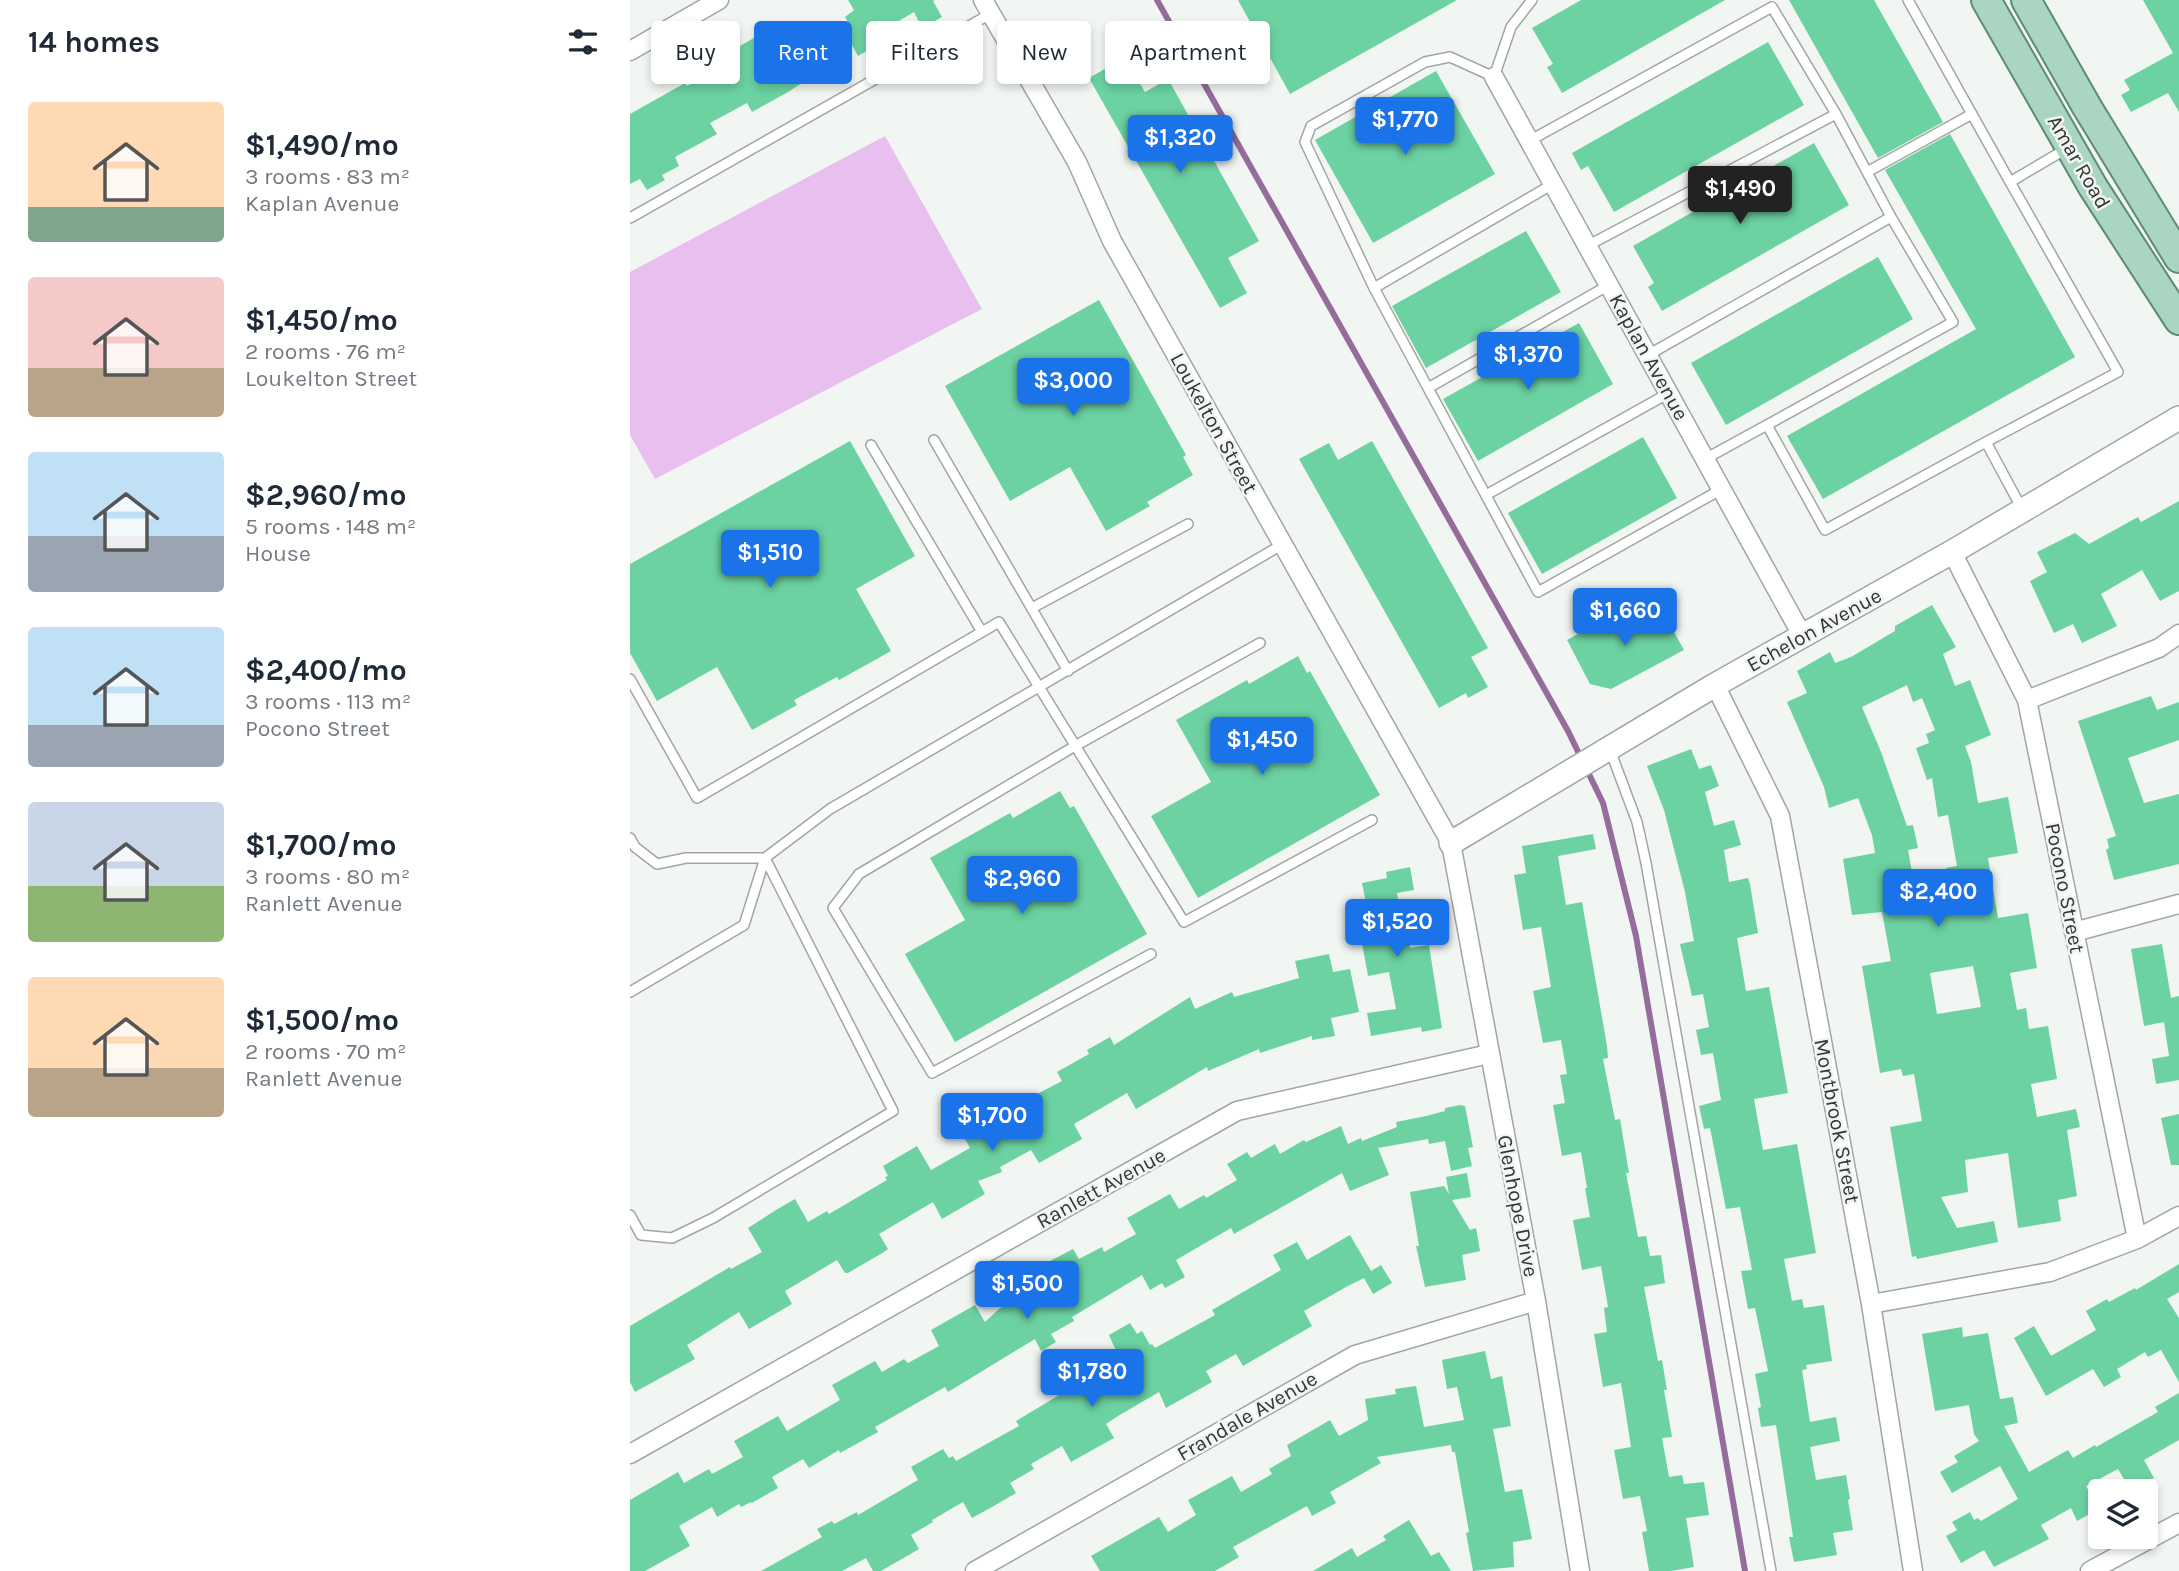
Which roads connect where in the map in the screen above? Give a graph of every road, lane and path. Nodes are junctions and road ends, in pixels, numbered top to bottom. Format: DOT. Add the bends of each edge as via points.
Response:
graph roads {
  1 [pos="719,0"];
  2 [pos="1532,0"];
  3 [pos="1908,0"];
  4 [pos="1986,0"];
  5 [pos="2026,0"];
  6 [pos="1770,3"];
  7 [pos="988,6"];
  8 [pos="630,51"];
  9 [pos="1494,77"];
  10 [pos="1836,114"];
  11 [pos="1972,114"];
  12 [pos="1529,141"];
  13 [pos="2069,147"];
  14 [pos="1867,172"];
  15 [pos="2010,183"];
  16 [pos="1553,184"];
  17 [pos="630,218"];
  18 [pos="1891,218"];
  19 [pos="1587,246"];
  20 [pos="2179,258"];
  21 [pos="1609,285"];
  22 [pos="1374,288"];
  23 [pos="2179,320"];
  24 [pos="1648,355"];
  25 [pos="1428,388"];
  26 [pos="1669,393"];
  27 [pos="2179,418"];
  28 [pos="1767,425"];
  29 [pos="934,440"];
  30 [pos="1986,442"];
  31 [pos="871,445"];
  32 [pos="1705,459"];
  33 [pos="1722,489"];
  34 [pos="1486,495"];
  35 [pos="2023,510"];
  36 [pos="1188,524"];
  37 [pos="1283,544"];
  38 [pos="1952,552"];
  39 [pos="1032,608"];
  40 [pos="982,632"];
  41 [pos="2179,634"];
  42 [pos="1803,637"];
  43 [pos="1260,643"];
  44 [pos="1068,671"];
  45 [pos="630,679"];
  46 [pos="1715,685"];
  47 [pos="1040,688"];
  48 [pos="2027,700"];
  49 [pos="1076,746"];
  50 [pos="1602,753"];
  51 [pos="1372,820"];
  52 [pos="630,838"];
  53 [pos="1451,843"];
  54 [pos="765,858"];
  55 [pos="2179,904"];
  56 [pos="2074,932"];
  57 [pos="1151,954"];
  58 [pos="630,992"];
  59 [pos="1489,1054"];
  60 [pos="630,1215"];
  61 [pos="2179,1216"];
  62 [pos="2137,1239"];
  63 [pos="1536,1301"];
  64 [pos="1871,1304"];
  65 [pos="630,1454"];
  66 [pos="2179,1524"];
  67 [pos="975,1571"];
  68 [pos="1580,1571"];
  69 [pos="1771,1571"];
  70 [pos="1913,1571"];
  71 [pos="2090,1571"];
  1 -- 8 [label="street"];
  2 -- 9 [label="lane" via="1511,27"];
  3 -- 11 [label="lane"];
  4 -- 13 [label="main road, Amar Road"];
  5 -- 20 [label="main road, Amar Road"];
  6 -- 10 [label="lane"];
  6 -- 12 [label="lane"];
  7 -- 17 [label="lane"];
  7 -- 37 [label="street, Loukelton Street" via="1077,162 1112,241"];
  9 -- 12 [label="street, Kaplan Avenue"];
  9 -- 22 [label="lane" via="1450,57 1424,62 1311,126 1306,142"];
  10 -- 14 [label="lane"];
  10 -- 19 [label="lane"];
  11 -- 14 [label="lane"];
  11 -- 15 [label="lane"];
  12 -- 16 [label="street, Kaplan Avenue"];
  13 -- 15 [label="lane"];
  13 -- 23 [label="main road, Amar Road"];
  14 -- 18 [label="lane"];
  15 -- 30 [label="lane" via="2118,372"];
  16 -- 19 [label="street, Kaplan Avenue"];
  16 -- 22 [label="lane"];
  18 -- 24 [label="lane"];
  18 -- 28 [label="lane" via="1953,323"];
  19 -- 21 [label="street, Kaplan Avenue"];
  21 -- 24 [label="street, Kaplan Avenue"];
  21 -- 25 [label="lane"];
  22 -- 25 [label="lane"];
  24 -- 26 [label="street, Kaplan Avenue"];
  25 -- 34 [label="lane"];
  26 -- 32 [label="street, Kaplan Avenue"];
  26 -- 34 [label="lane"];
  27 -- 35 [label="street, Echelon Avenue"];
  28 -- 30 [label="lane" via="1825,530"];
  28 -- 32 [label="lane"];
  29 -- 39 [label="lane"];
  30 -- 35 [label="lane"];
  31 -- 40 [label="lane"];
  32 -- 33 [label="street, Kaplan Avenue"];
  33 -- 34 [label="lane" via="1538,592"];
  33 -- 42 [label="street, Kaplan Avenue"];
  35 -- 38 [label="street, Echelon Avenue"];
  36 -- 39 [label="lane"];
  37 -- 44 [label="lane"];
  37 -- 53 [label="street, Loukelton Street"];
  38 -- 42 [label="street, Echelon Avenue"];
  38 -- 48 [label="street, Pocono Street"];
  39 -- 44 [label="lane"];
  40 -- 45 [label="lane" via="697,798"];
  40 -- 47 [label="lane" via="999,622"];
  41 -- 48 [label="street" via="2159,648"];
  42 -- 46 [label="street, Echelon Avenue"];
  43 -- 49 [label="lane"];
  44 -- 47 [label="lane"];
  46 -- 50 [label="street, Echelon Avenue"];
  46 -- 64 [label="street, Montbrook Street" via="1780,816"];
  47 -- 49 [label="lane"];
  47 -- 54 [label="lane" via="830,809"];
  48 -- 56 [label="street, Pocono Street"];
  49 -- 51 [label="lane" via="1184,922"];
  49 -- 57 [label="lane" via="859,874 833,908 932,1073"];
  50 -- 53 [label="street, Echelon Avenue"];
  50 -- 69 [label="lane" via="1637,822 1647,863"];
  52 -- 54 [label="lane" via="657,864 686,858"];
  53 -- 59 [label="street, Glenhope Drive"];
  54 -- 58 [label="lane" via="744,925"];
  54 -- 60 [label="lane" via="893,1111 672,1238 641,1235"];
  55 -- 56 [label="street"];
  56 -- 62 [label="street, Pocono Street"];
  59 -- 63 [label="street, Glenhope Drive"];
  59 -- 65 [label="street, Ranlett Avenue" via="1237,1111"];
  61 -- 62 [label="street"];
  62 -- 64 [label="street" via="2050,1272"];
  63 -- 67 [label="street, Frandale Avenue" via="1355,1355"];
  63 -- 68 [label="street, Glenhope Drive"];
  64 -- 70 [label="street, Montbrook Street"];
  66 -- 71 [label="street"];
}
